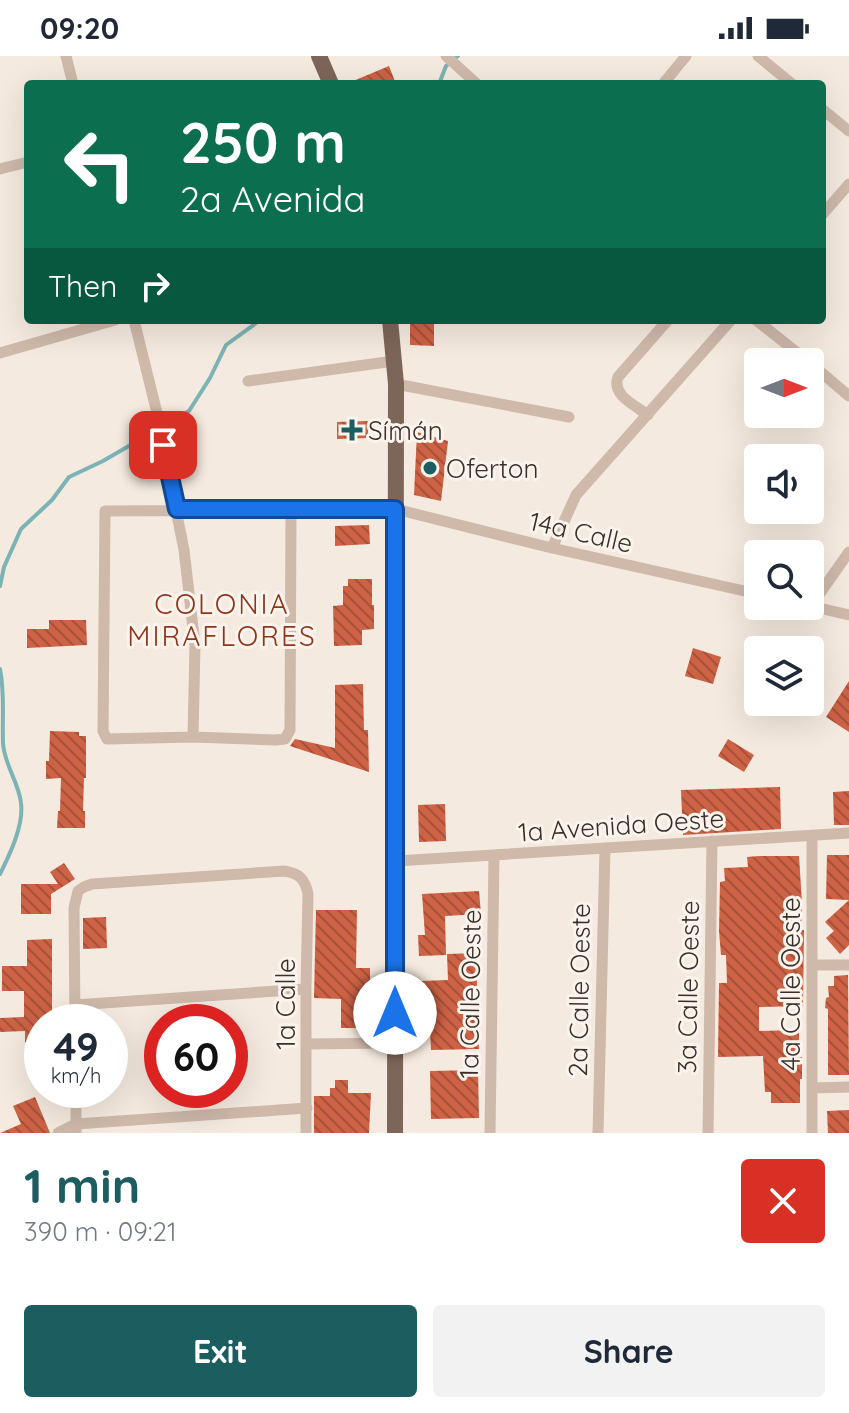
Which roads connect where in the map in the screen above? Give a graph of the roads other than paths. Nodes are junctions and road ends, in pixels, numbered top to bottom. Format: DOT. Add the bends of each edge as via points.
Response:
graph roads {
  1 [pos="66,56"];
  2 [pos="319,56"];
  3 [pos="446,56"];
  4 [pos="686,56"];
  5 [pos="758,56"];
  6 [pos="72,80"];
  7 [pos="328,80"];
  8 [pos="472,80"];
  9 [pos="666,80"];
  10 [pos="787,80"];
  11 [pos="826,112"];
  12 [pos="849,131"];
  13 [pos="24,163"];
  14 [pos="0,169"];
  15 [pos="849,184"];
  16 [pos="826,210"];
  17 [pos="101,324"];
  18 [pos="135,324"];
  19 [pos="390,324"];
  20 [pos="664,324"];
  21 [pos="728,324"];
  22 [pos="761,324"];
  23 [pos="791,348"];
  24 [pos="0,353"];
  25 [pos="394,361"];
  26 [pos="824,375"];
  27 [pos="248,381"];
  28 [pos="396,384"];
  29 [pos="849,396"];
  30 [pos="157,413"];
  31 [pos="648,415"];
  32 [pos="569,417"];
  33 [pos="163,445"];
  34 [pos="177,509"];
  35 [pos="395,509"];
  36 [pos="291,510"];
  37 [pos="552,548"];
  38 [pos="849,552"];
  39 [pos="824,588"];
  40 [pos="744,591"];
  41 [pos="824,609"];
  42 [pos="849,615"];
  43 [pos="193,737"];
  44 [pos="849,833"];
  45 [pos="812,835"];
  46 [pos="712,841"];
  47 [pos="605,848"];
  48 [pos="494,855"];
  49 [pos="396,861"];
  50 [pos="812,965"];
  51 [pos="849,965"];
  52 [pos="306,989"];
  53 [pos="75,1004"];
  54 [pos="89,1004"];
  55 [pos="395,1043"];
  56 [pos="306,1044"];
  57 [pos="849,1087"];
  58 [pos="812,1088"];
  59 [pos="76,1108"];
  60 [pos="307,1108"];
  61 [pos="76,1129"];
  62 [pos="58,1133"];
  63 [pos="306,1133"];
  64 [pos="395,1133"];
  65 [pos="490,1133"];
  66 [pos="598,1133"];
  67 [pos="708,1133"];
  68 [pos="812,1133"];
  1 -- 6 [label="street"];
  2 -- 7 [label="main road"];
  3 -- 8 [label="street"];
  4 -- 9 [label="street"];
  5 -- 10 [label="street"];
  11 -- 12 [label="street"];
  13 -- 14 [label="street"];
  15 -- 16 [label="street"];
  17 -- 24 [label="street"];
  18 -- 30 [label="street"];
  19 -- 25 [label="main road"];
  20 -- 31 [label="street" via="615,384"];
  21 -- 31 [label="street"];
  22 -- 23 [label="street"];
  25 -- 27 [label="street"];
  25 -- 28 [label="main road"];
  26 -- 29 [label="street"];
  28 -- 32 [label="street"];
  28 -- 35 [label="main road"];
  31 -- 37 [label="street" via="576,495"];
  33 -- 34 [label="street"];
  34 -- 36 [label="street, 14a Calle"];
  34 -- 43 [label="street" via="195,645"];
  34 -- 43 [label="street, 14a Calle" via="105,511 103,731 107,739"];
  35 -- 36 [label="street, 14a Calle"];
  35 -- 37 [label="street, 14a Calle"];
  35 -- 49 [label="main road"];
  36 -- 43 [label="street" via="290,730 285,739 275,740"];
  37 -- 40 [label="street, 14a Calle"];
  38 -- 39 [label="street"];
  41 -- 42 [label="street"];
  44 -- 45 [label="street, 1a Avenida Oeste"];
  45 -- 46 [label="street, 1a Avenida Oeste"];
  45 -- 50 [label="street, 4a Calle Oeste"];
  46 -- 47 [label="street, 1a Avenida Oeste"];
  46 -- 67 [label="street, 3a Calle Oeste"];
  47 -- 48 [label="street, 1a Avenida Oeste"];
  47 -- 66 [label="street, 2a Calle Oeste"];
  48 -- 49 [label="street, 1a Avenida Oeste"];
  48 -- 65 [label="street, 1a Calle Oeste"];
  49 -- 55 [label="main road"];
  50 -- 51 [label="street"];
  50 -- 58 [label="street, 4a Calle Oeste"];
  52 -- 53 [label="street, 1a Calle" via="308,894 302,878 284,871 92,884 78,891"];
  52 -- 54 [label="street"];
  52 -- 56 [label="street, 1a Calle"];
  55 -- 56 [label="street"];
  55 -- 64 [label="main road"];
  56 -- 60 [label="street, 1a Calle"];
  57 -- 58 [label="street"];
  58 -- 68 [label="street, 4a Calle Oeste"];
  59 -- 61 [label="street"];
  60 -- 61 [label="street"];
  60 -- 63 [label="street, 1a Calle"];
  61 -- 62 [label="street"];
}
